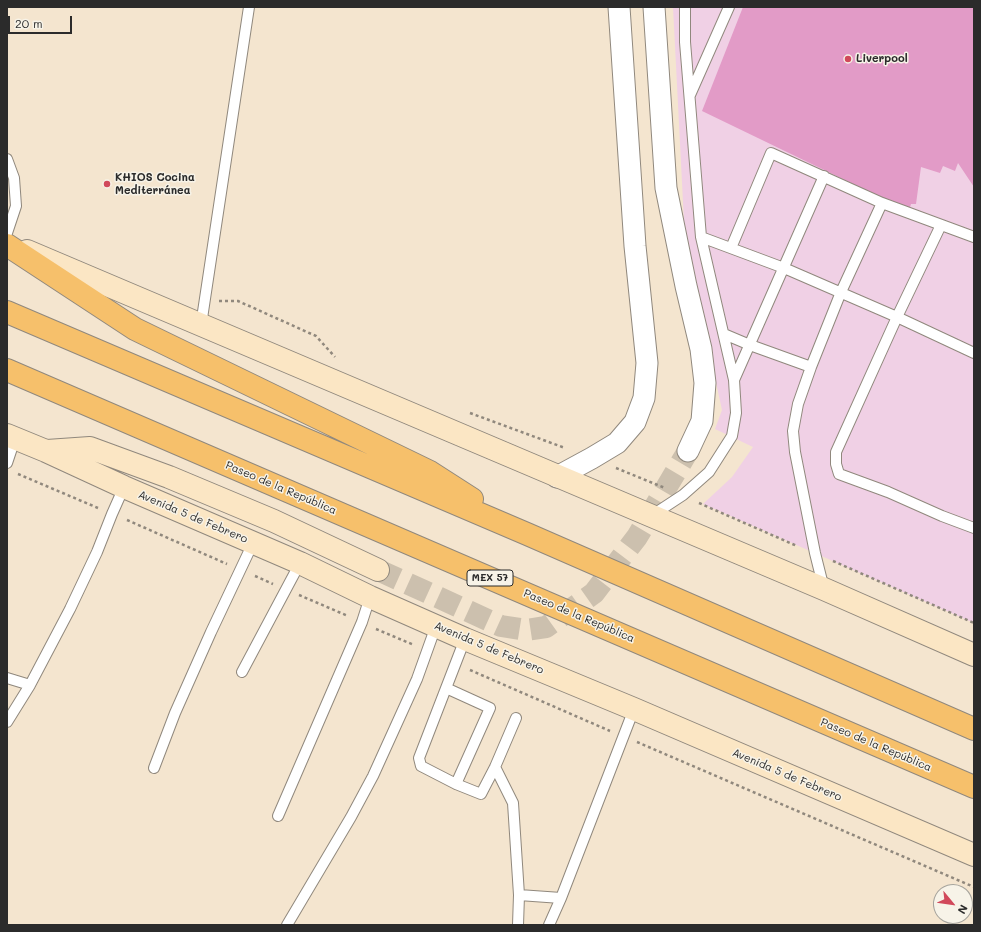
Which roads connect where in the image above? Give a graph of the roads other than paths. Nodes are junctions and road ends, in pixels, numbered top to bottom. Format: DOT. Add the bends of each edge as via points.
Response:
graph roads {
  1 [pos="248,7"];
  2 [pos="619,7"];
  3 [pos="654,7"];
  4 [pos="685,7"];
  5 [pos="729,7"];
  6 [pos="689,96"];
  7 [pos="7,159"];
  8 [pos="824,176"];
  9 [pos="882,203"];
  10 [pos="941,225"];
  11 [pos="7,233"];
  12 [pos="701,237"];
  13 [pos="974,237"];
  14 [pos="7,244"];
  15 [pos="731,248"];
  16 [pos="784,268"];
  17 [pos="841,292"];
  18 [pos="7,312"];
  19 [pos="897,317"];
  20 [pos="201,325"];
  21 [pos="724,334"];
  22 [pos="750,345"];
  23 [pos="974,352"];
  24 [pos="811,368"];
  25 [pos="7,370"];
  26 [pos="734,380"];
  27 [pos="11,437"];
  28 [pos="46,451"];
  29 [pos="688,452"];
  30 [pos="7,463"];
  31 [pos="557,477"];
  32 [pos="124,487"];
  33 [pos="651,516"];
  34 [pos="974,528"];
  35 [pos="527,534"];
  36 [pos="253,543"];
  37 [pos="300,563"];
  38 [pos="378,570"];
  39 [pos="824,589"];
  40 [pos="370,597"];
  41 [pos="436,626"];
  42 [pos="465,639"];
  43 [pos="974,655"];
  44 [pos="242,672"];
  45 [pos="7,678"];
  46 [pos="30,685"];
  47 [pos="446,688"];
  48 [pos="634,709"];
  49 [pos="516,718"];
  50 [pos="7,722"];
  51 [pos="974,729"];
  52 [pos="495,767"];
  53 [pos="154,768"];
  54 [pos="456,784"];
  55 [pos="974,787"];
  56 [pos="278,816"];
  57 [pos="974,855"];
  58 [pos="519,896"];
  59 [pos="561,898"];
  60 [pos="287,925"];
  61 [pos="518,925"];
  62 [pos="549,925"];
  1 -- 20 [label="lane"];
  2 -- 31 [label="street" via="635,246 647,363 644,398 635,422 617,442"];
  3 -- 29 [label="street" via="666,188 701,349 705,383 702,421"];
  4 -- 6 [label="lane"];
  5 -- 6 [label="lane"];
  6 -- 12 [label="lane"];
  7 -- 11 [label="lane" via="14,178 16,206"];
  8 -- 9 [label="lane"];
  8 -- 15 [label="lane" via="771,153"];
  8 -- 16 [label="lane"];
  9 -- 10 [label="lane"];
  9 -- 17 [label="lane"];
  10 -- 13 [label="lane"];
  10 -- 19 [label="lane"];
  12 -- 15 [label="lane"];
  12 -- 21 [label="lane"];
  14 -- 20 [label="main road"];
  14 -- 35 [label="highway" via="135,329 430,472"];
  15 -- 16 [label="lane"];
  16 -- 17 [label="lane"];
  16 -- 22 [label="lane"];
  17 -- 19 [label="lane"];
  17 -- 24 [label="lane"];
  18 -- 35 [label="highway"];
  19 -- 23 [label="lane"];
  19 -- 34 [label="lane" via="836,452 839,474"];
  20 -- 31 [label="main road"];
  21 -- 22 [label="lane"];
  21 -- 26 [label="lane"];
  22 -- 24 [label="lane"];
  22 -- 26 [label="lane"];
  24 -- 39 [label="lane" via="798,404 794,431 795,452"];
  25 -- 55 [label="highway, Paseo de la República / MEX 57"];
  26 -- 33 [label="lane" via="736,412 732,436 709,472 683,495"];
  27 -- 28 [label="main road, Avenida 5 de Febrero"];
  27 -- 30 [label="lane"];
  28 -- 32 [label="main road, Avenida 5 de Febrero"];
  28 -- 38 [label="main road" via="90,448 169,477 267,518"];
  31 -- 33 [label="main road"];
  32 -- 36 [label="main road, Avenida 5 de Febrero"];
  32 -- 46 [label="lane" via="97,552"];
  33 -- 39 [label="main road"];
  35 -- 51 [label="highway"];
  36 -- 37 [label="main road, Avenida 5 de Febrero"];
  36 -- 53 [label="lane" via="175,713"];
  37 -- 40 [label="main road, Avenida 5 de Febrero"];
  37 -- 44 [label="lane"];
  39 -- 43 [label="main road"];
  40 -- 41 [label="main road, Avenida 5 de Febrero"];
  40 -- 56 [label="lane" via="362,622"];
  41 -- 42 [label="main road, Avenida 5 de Febrero"];
  41 -- 60 [label="lane" via="417,679 373,776"];
  42 -- 47 [label="lane"];
  42 -- 48 [label="main road, Avenida 5 de Febrero"];
  45 -- 46 [label="lane"];
  46 -- 50 [label="lane"];
  47 -- 54 [label="lane" via="419,762 421,766"];
  47 -- 54 [label="lane" via="490,708"];
  48 -- 57 [label="main road, Avenida 5 de Febrero"];
  48 -- 59 [label="lane"];
  49 -- 52 [label="lane"];
  52 -- 54 [label="lane" via="481,794"];
  52 -- 58 [label="lane" via="513,803"];
  58 -- 59 [label="lane"];
  58 -- 61 [label="lane"];
  59 -- 62 [label="lane"];
}
